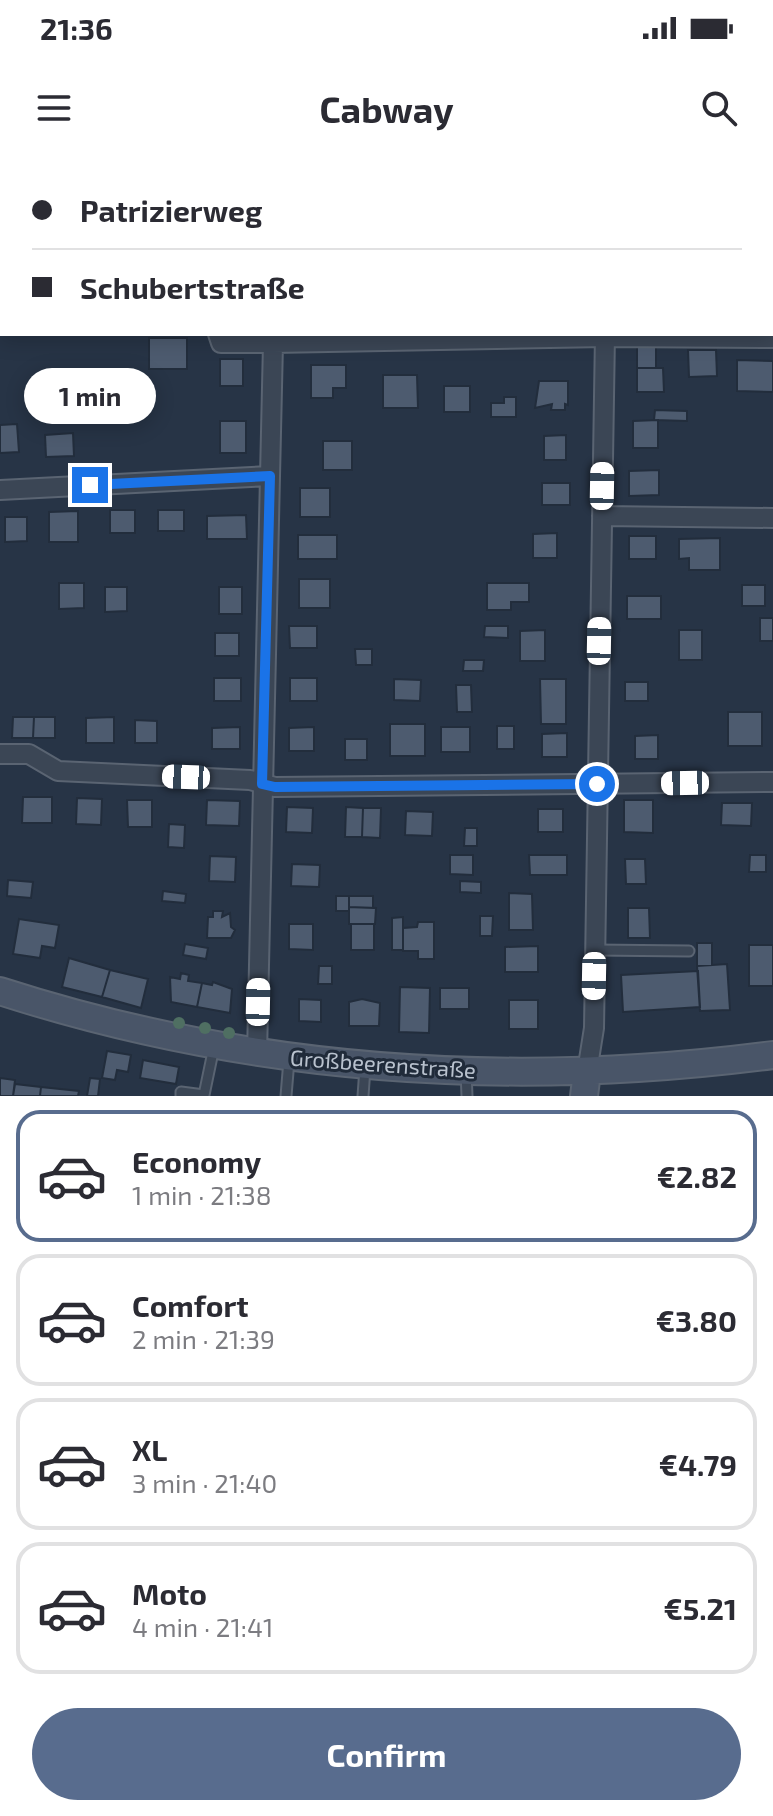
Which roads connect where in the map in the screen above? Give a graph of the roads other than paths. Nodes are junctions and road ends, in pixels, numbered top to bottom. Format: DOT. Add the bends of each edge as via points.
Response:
graph roads {
  1 [pos="564,336"];
  2 [pos="605,336"];
  3 [pos="661,336"];
  4 [pos="220,338"];
  5 [pos="773,338"];
  6 [pos="273,343"];
  7 [pos="270,476"];
  8 [pos="0,490"];
  9 [pos="602,516"];
  10 [pos="773,518"];
  11 [pos="0,754"];
  12 [pos="773,782"];
  13 [pos="262,784"];
  14 [pos="597,784"];
  15 [pos="595,950"];
  16 [pos="689,951"];
  17 [pos="0,991"];
  18 [pos="214,1047"];
  19 [pos="257,1054"];
  20 [pos="773,1055"];
  21 [pos="289,1057"];
  22 [pos="365,1064"];
  23 [pos="467,1083"];
  24 [pos="586,1084"];
  25 [pos="181,1096"];
  26 [pos="286,1096"];
  27 [pos="363,1096"];
  1 -- 6 [label="street"];
  2 -- 9 [label="street"];
  3 -- 5 [label="street"];
  4 -- 6 [label="street"];
  6 -- 7 [label="street"];
  7 -- 8 [label="street"];
  7 -- 13 [label="street"];
  9 -- 10 [label="street"];
  9 -- 14 [label="street"];
  11 -- 13 [label="street" via="29,754 58,771"];
  12 -- 14 [label="street"];
  13 -- 14 [label="street"];
  13 -- 19 [label="street"];
  14 -- 15 [label="street"];
  15 -- 16 [label="lane"];
  15 -- 24 [label="street" via="594,1028"];
  17 -- 18 [label="street, Großbeerenstraße"];
  18 -- 19 [label="street, Großbeerenstraße"];
  18 -- 25 [label="lane" via="204,1095"];
  19 -- 21 [label="street, Großbeerenstraße"];
  20 -- 24 [label="street, Großbeerenstraße"];
  21 -- 22 [label="street, Großbeerenstraße"];
  21 -- 26 [label="lane"];
  22 -- 23 [label="street, Großbeerenstraße"];
  22 -- 27 [label="lane"];
  23 -- 24 [label="street, Großbeerenstraße"];
}
